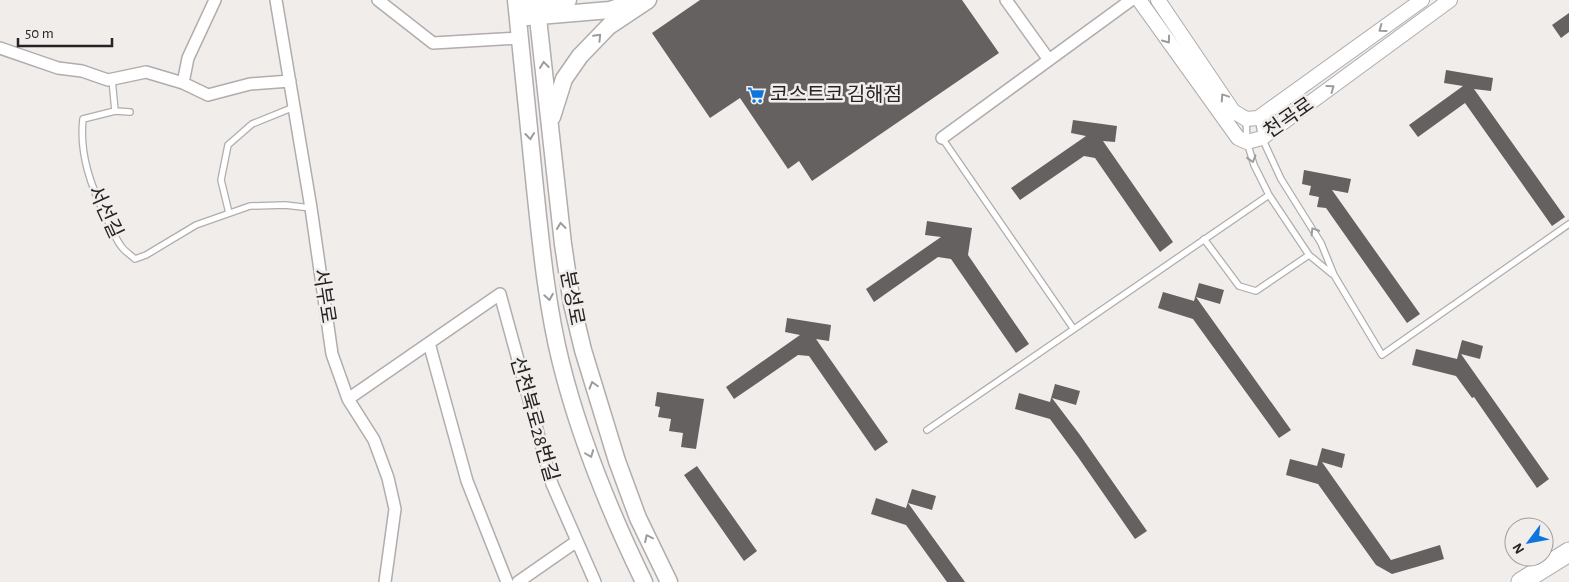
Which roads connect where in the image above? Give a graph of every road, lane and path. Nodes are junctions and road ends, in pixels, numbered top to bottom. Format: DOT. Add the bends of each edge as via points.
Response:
graph roads {
  1 [pos="215,0"];
  2 [pos="276,0"];
  3 [pos="378,0"];
  4 [pos="568,0"];
  5 [pos="639,0"];
  6 [pos="648,0"];
  7 [pos="1006,0"];
  8 [pos="1131,0"];
  9 [pos="1139,0"];
  10 [pos="1158,0"];
  11 [pos="1422,0"];
  12 [pos="1450,0"];
  13 [pos="537,7"];
  14 [pos="516,8"];
  15 [pos="520,38"];
  16 [pos="0,48"];
  17 [pos="1049,60"];
  18 [pos="112,79"];
  19 [pos="290,81"];
  20 [pos="183,84"];
  21 [pos="294,107"];
  22 [pos="115,111"];
  23 [pos="130,112"];
  24 [pos="1252,119"];
  25 [pos="550,124"];
  26 [pos="942,138"];
  27 [pos="1262,138"];
  28 [pos="1247,142"];
  29 [pos="1269,195"];
  30 [pos="311,208"];
  31 [pos="229,213"];
  32 [pos="1569,224"];
  33 [pos="1204,239"];
  34 [pos="1309,255"];
  35 [pos="1334,275"];
  36 [pos="1073,328"];
  37 [pos="429,343"];
  38 [pos="348,399"];
  39 [pos="927,430"];
  40 [pos="576,541"];
  41 [pos="1569,552"];
  42 [pos="384,582"];
  43 [pos="507,582"];
  44 [pos="518,582"];
  45 [pos="595,582"];
  46 [pos="644,582"];
  47 [pos="669,582"];
  48 [pos="1521,582"];
  1 -- 20 [label="street" via="188,58"];
  2 -- 19 [label="street, 서부로"];
  3 -- 15 [label="street" via="433,43"];
  4 -- 13 [label="main road"];
  5 -- 13 [label="main road" via="610,10"];
  25 -- 6 [label="main road, one-way" via="564,79 580,56 609,26"];
  7 -- 17 [label="street"];
  8 -- 17 [label="street"];
  9 -- 28 [label="street, 천곡로, one-way" via="1238,138"];
  24 -- 10 [label="street, 천곡로, one-way" via="1233,111"];
  11 -- 24 [label="street, 천곡로, one-way"];
  27 -- 12 [label="street, 천곡로, one-way"];
  13 -- 14 [label="main road"];
  25 -- 13 [label="main road, 분성로, one-way"];
  14 -- 15 [label="main road, 분성로"];
  15 -- 46 [label="main road, 분성로, one-way" via="538,220 561,363 583,437 619,531"];
  16 -- 18 [label="street" via="58,68"];
  17 -- 26 [label="street"];
  18 -- 20 [label="street" via="146,72"];
  18 -- 22 [label="lane"];
  19 -- 20 [label="street" via="250,84 208,95"];
  19 -- 21 [label="street, 서부로"];
  21 -- 30 [label="street, 서부로"];
  21 -- 31 [label="lane" via="252,124 228,145 221,180"];
  22 -- 23 [label="lane"];
  22 -- 31 [label="lane, 서선길" via="83,119 82,127 85,162 94,192 121,247 135,259 196,225"];
  24 -- 27 [label="lane"];
  24 -- 28 [label="lane"];
  47 -- 25 [label="main road, 분성로, one-way" via="632,502 601,414 583,350 563,244"];
  26 -- 36 [label="lane"];
  27 -- 28 [label="street, 천곡로"];
  35 -- 27 [label="lane, one-way" via="1321,243 1281,179"];
  28 -- 29 [label="lane, one-way"];
  29 -- 33 [label="lane"];
  29 -- 34 [label="lane"];
  30 -- 31 [label="lane, 서선길" via="250,206"];
  30 -- 38 [label="street, 서부로" via="332,354"];
  32 -- 35 [label="lane" via="1382,355"];
  33 -- 34 [label="lane" via="1240,286 1256,291"];
  33 -- 36 [label="lane"];
  34 -- 35 [label="lane"];
  36 -- 39 [label="lane"];
  37 -- 38 [label="street"];
  37 -- 40 [label="street, 선천북로28번길" via="500,294 552,484"];
  37 -- 43 [label="street" via="467,481"];
  38 -- 42 [label="street, 서부로" via="374,440 395,509"];
  40 -- 44 [label="street"];
  40 -- 45 [label="street, 선천북로28번길"];
  41 -- 48 [label="highway"];
}
